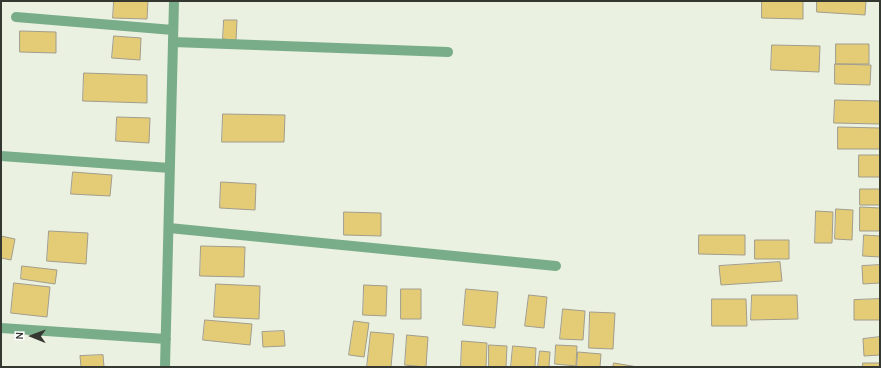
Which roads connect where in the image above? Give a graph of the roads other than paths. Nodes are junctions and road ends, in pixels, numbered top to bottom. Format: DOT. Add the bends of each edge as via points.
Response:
graph roads {
  1 [pos="174,1"];
  2 [pos="16,17"];
  3 [pos="173,30"];
  4 [pos="173,42"];
  5 [pos="448,52"];
  6 [pos="1,156"];
  7 [pos="170,168"];
  8 [pos="169,228"];
  9 [pos="556,266"];
  10 [pos="1,328"];
  11 [pos="166,339"];
  12 [pos="165,367"];
  1 -- 3 [label="street"];
  2 -- 3 [label="street"];
  3 -- 4 [label="street"];
  4 -- 5 [label="street"];
  4 -- 7 [label="street"];
  6 -- 7 [label="street"];
  7 -- 8 [label="street"];
  8 -- 9 [label="street"];
  8 -- 11 [label="street"];
  10 -- 11 [label="street"];
  11 -- 12 [label="street"];
}
